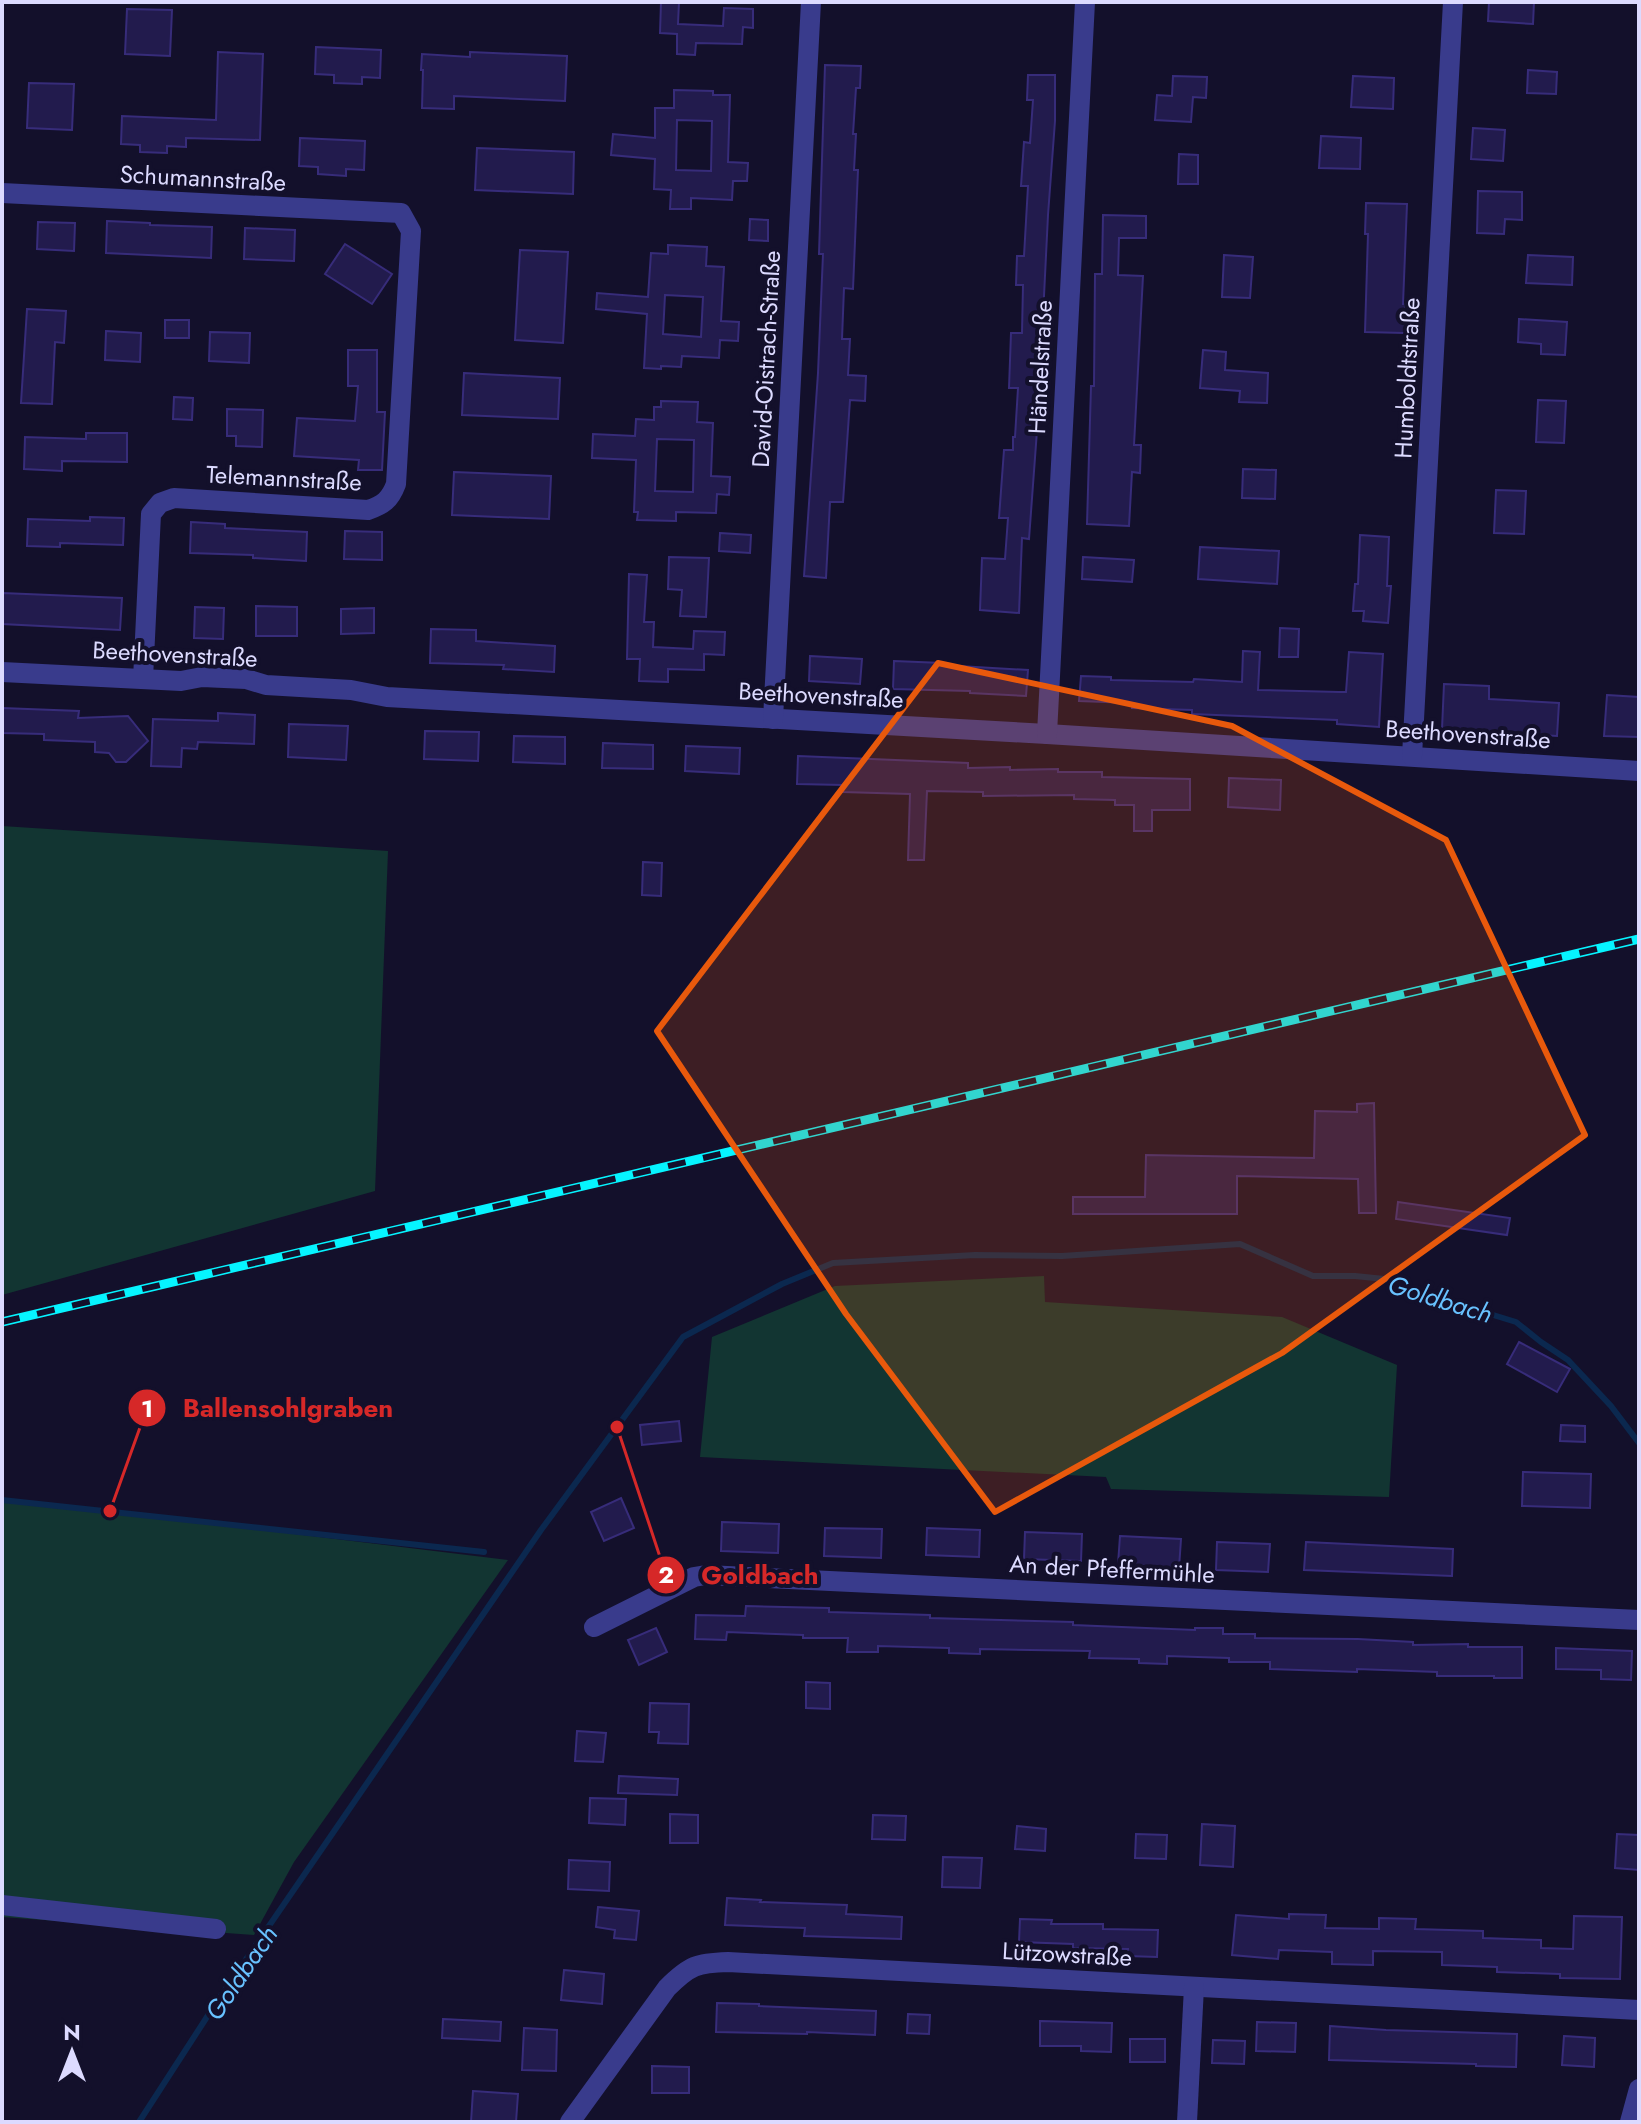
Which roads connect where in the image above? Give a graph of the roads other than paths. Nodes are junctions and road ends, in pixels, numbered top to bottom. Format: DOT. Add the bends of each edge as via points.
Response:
graph roads {
  1 [pos="811,2"];
  2 [pos="1085,2"];
  3 [pos="1453,2"];
  4 [pos="2,193"];
  5 [pos="401,213"];
  6 [pos="2,672"];
  7 [pos="143,679"];
  8 [pos="773,719"];
  9 [pos="1047,734"];
  10 [pos="1412,756"];
  11 [pos="1639,771"];
  12 [pos="1639,1620"];
  13 [pos="594,1627"];
  14 [pos="2,1905"];
  15 [pos="216,1929"];
  16 [pos="1194,1987"];
  17 [pos="1639,2010"];
  18 [pos="1639,2089"];
  19 [pos="570,2122"];
  20 [pos="1187,2122"];
  21 [pos="1630,2122"];
  1 -- 8 [label="street, David-Oistrach-Straße"];
  2 -- 9 [label="street, Händelstraße"];
  3 -- 10 [label="street, Humboldtstraße"];
  4 -- 5 [label="street, Schumannstraße"];
  5 -- 7 [label="street, Telemannstraße" via="411,231 396,484 391,497 368,510 174,498 160,503 151,514"];
  6 -- 7 [label="street, Beethovenstraße"];
  7 -- 8 [label="street, Beethovenstraße" via="246,679 387,697"];
  8 -- 9 [label="street, Beethovenstraße"];
  9 -- 10 [label="street, Beethovenstraße"];
  10 -- 11 [label="street, Beethovenstraße"];
  12 -- 13 [label="street, An der Pfeffermühle" via="706,1575"];
  14 -- 15 [label="street"];
  16 -- 17 [label="street, Lützowstraße"];
  16 -- 19 [label="street, Lützowstraße" via="702,1963 667,1988"];
  16 -- 20 [label="street"];
  18 -- 21 [label="street"];
}
